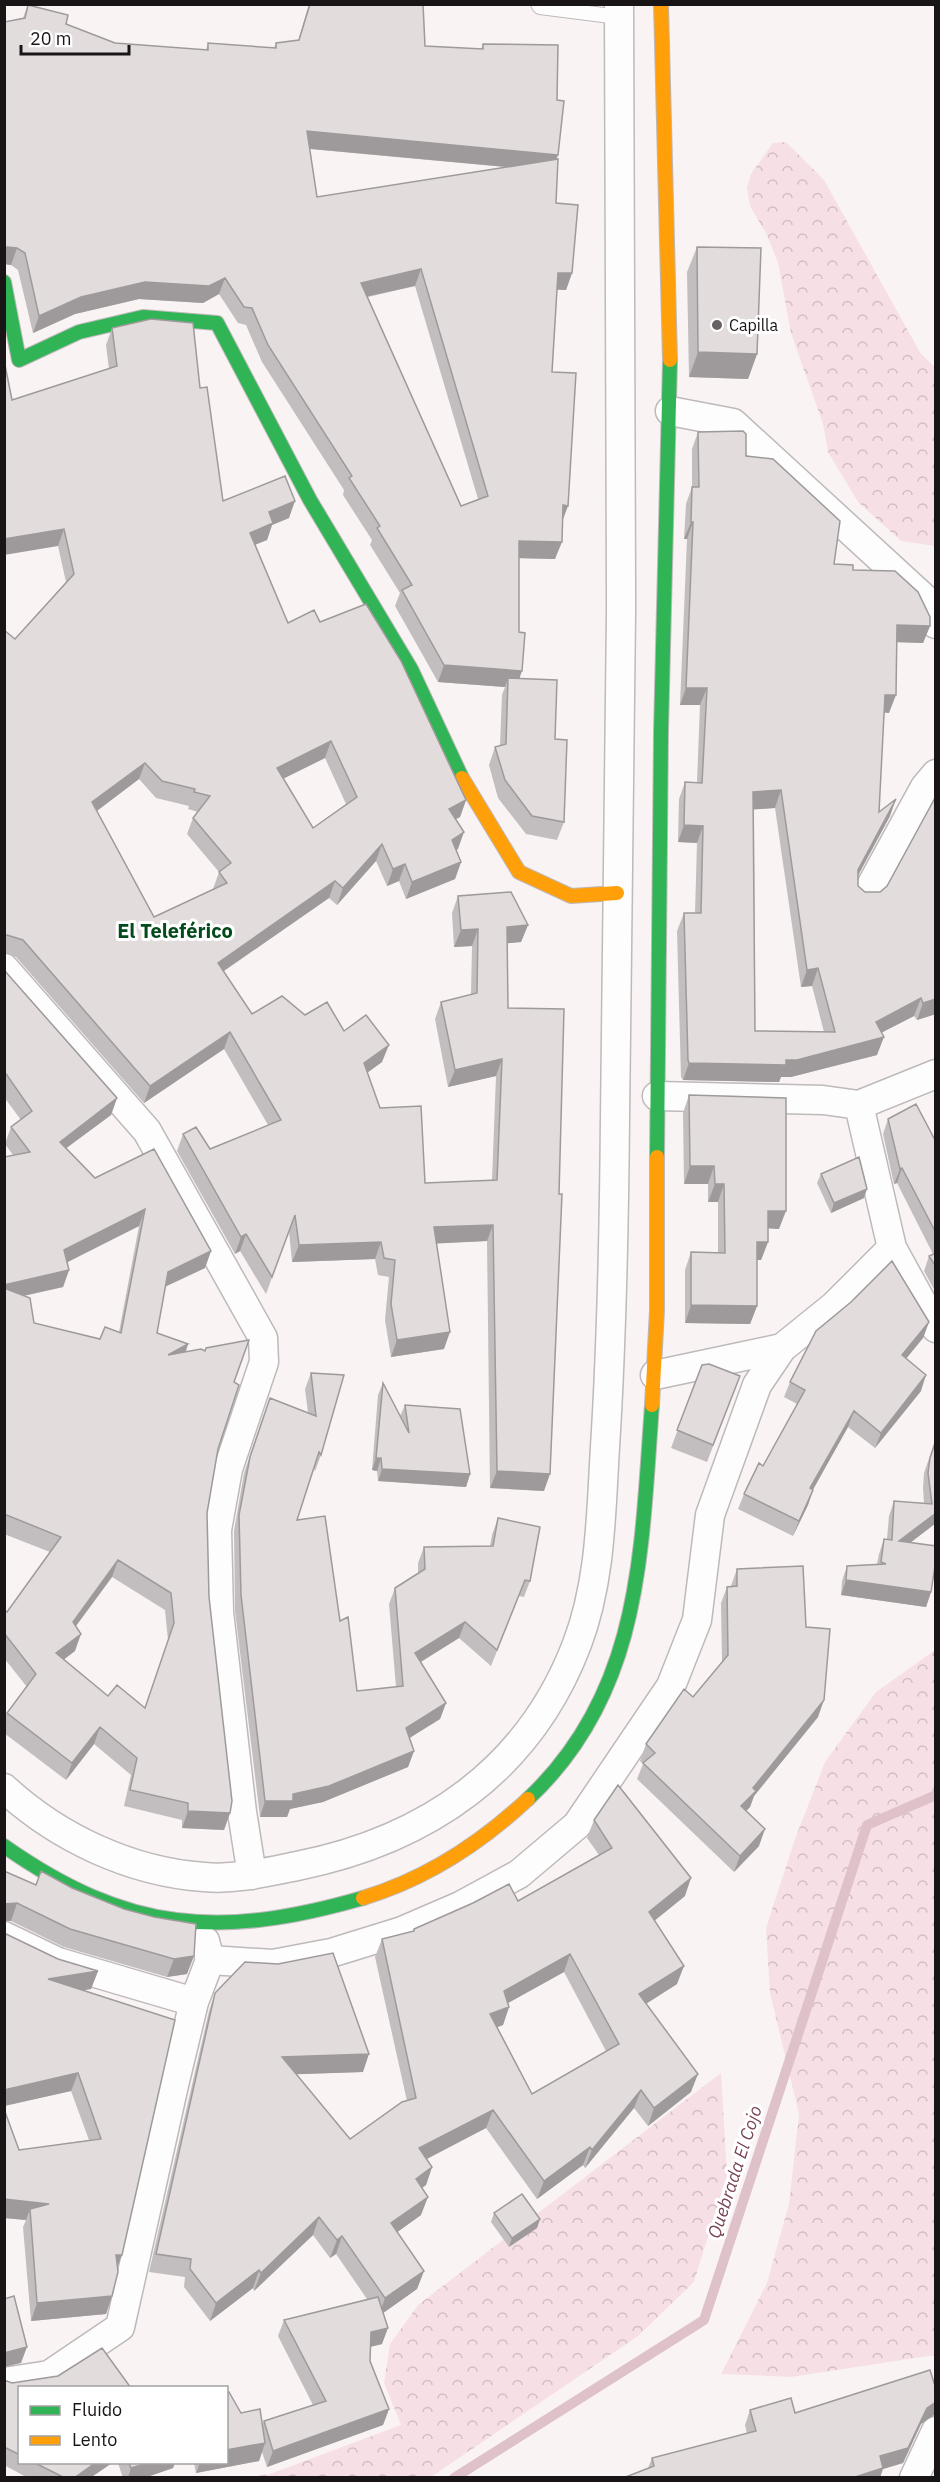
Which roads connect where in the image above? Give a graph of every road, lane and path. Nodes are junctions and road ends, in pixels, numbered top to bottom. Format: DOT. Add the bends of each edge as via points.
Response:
graph roads {
  1 [pos="538,4"];
  2 [pos="662,4"];
  3 [pos="619,11"];
  4 [pos="4,282"];
  5 [pos="12,362"];
  6 [pos="670,411"];
  7 [pos="936,624"];
  8 [pos="936,774"];
  9 [pos="617,893"];
  10 [pos="866,895"];
  11 [pos="4,968"];
  12 [pos="936,1074"];
  13 [pos="657,1096"];
  14 [pos="860,1105"];
  15 [pos="892,1248"];
  16 [pos="936,1328"];
  17 [pos="782,1348"];
  18 [pos="655,1375"];
  19 [pos="4,1788"];
  20 [pos="4,1846"];
  21 [pos="252,1875"];
  22 [pos="201,1924"];
  23 [pos="4,1936"];
  24 [pos="210,1960"];
  25 [pos="194,2002"];
  26 [pos="4,2382"];
  27 [pos="936,2431"];
  28 [pos="914,2478"];
  1 -- 3 [label="lane"];
  2 -- 6 [label="street"];
  3 -- 9 [label="street" via="621,611"];
  4 -- 5 [label="street"];
  5 -- 9 [label="street" via="79,332 143,317 217,323 310,500 411,669 460,775 519,872 571,896"];
  6 -- 7 [label="street" via="733,423 926,600"];
  6 -- 13 [label="street" via="663,612"];
  8 -- 10 [label="street" via="925,787"];
  9 -- 21 [label="street" via="613,1320 598,1562 578,1642 561,1680 515,1749 453,1804 381,1844 342,1857"];
  11 -- 21 [label="street" via="147,1131 263,1338 264,1362 228,1469 218,1530 219,1612"];
  12 -- 14 [label="street"];
  13 -- 14 [label="street" via="823,1100"];
  13 -- 18 [label="street"];
  14 -- 15 [label="street"];
  15 -- 16 [label="street"];
  15 -- 17 [label="street" via="834,1306"];
  17 -- 18 [label="street"];
  17 -- 24 [label="street" via="757,1386 711,1515 697,1620 671,1686 577,1825 519,1874 402,1931 331,1953 273,1964"];
  18 -- 22 [label="street" via="640,1566 632,1613 619,1658 600,1701 548,1779 515,1813 478,1842 397,1888 290,1917"];
  19 -- 21 [label="street" via="51,1825 125,1861 209,1878"];
  20 -- 22 [label="street" via="68,1886 110,1904 155,1917"];
  22 -- 24 [label="street"];
  23 -- 25 [label="street" via="58,1962"];
  24 -- 25 [label="street"];
  25 -- 26 [label="street" via="120,2327 49,2375"];
  27 -- 28 [label="street"];
}
